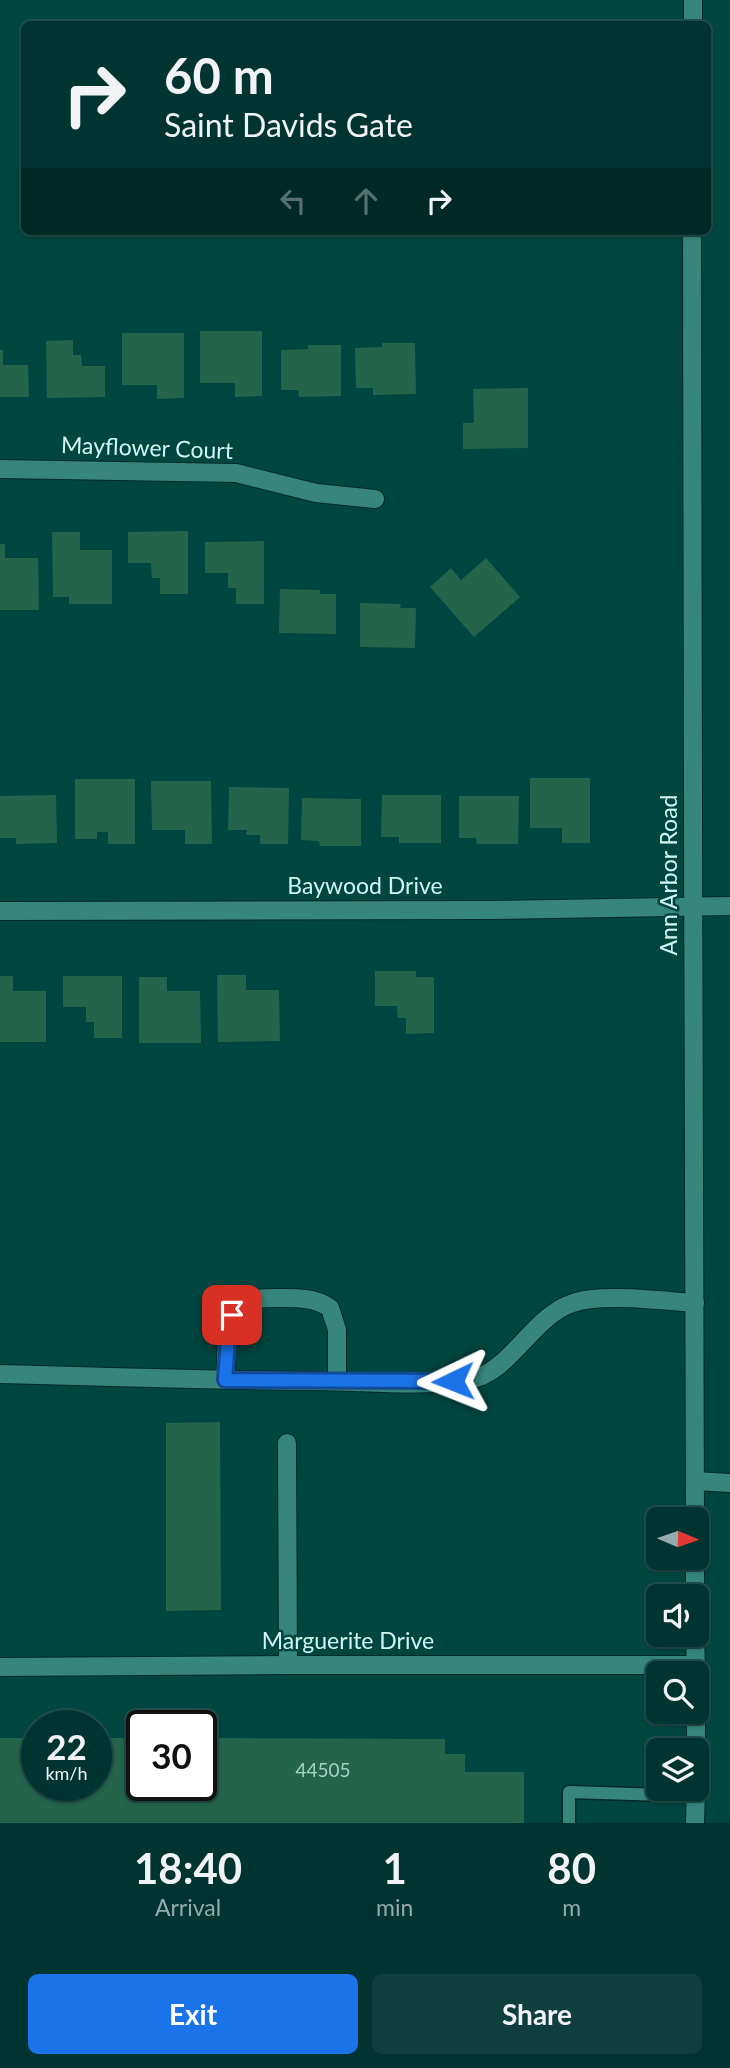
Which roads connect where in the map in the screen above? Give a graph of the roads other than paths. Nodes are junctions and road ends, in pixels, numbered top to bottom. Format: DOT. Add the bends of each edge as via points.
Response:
graph roads {
  1 [pos="693,0"];
  2 [pos="693,21"];
  3 [pos="692,235"];
  4 [pos="0,469"];
  5 [pos="375,499"];
  6 [pos="695,906"];
  7 [pos="730,906"];
  8 [pos="0,911"];
  9 [pos="695,1303"];
  10 [pos="0,1374"];
  11 [pos="225,1380"];
  12 [pos="337,1381"];
  13 [pos="287,1443"];
  14 [pos="695,1481"];
  15 [pos="730,1483"];
  16 [pos="695,1507"];
  17 [pos="288,1665"];
  18 [pos="0,1667"];
  19 [pos="646,1669"];
  20 [pos="646,1792"];
  21 [pos="696,1801"];
  22 [pos="569,1823"];
  23 [pos="695,1823"];
  1 -- 2 [label="street"];
  3 -- 6 [label="street, Ann Arbor Road"];
  4 -- 5 [label="street, Mayflower Court" via="236,473 316,493"];
  6 -- 7 [label="street, Baywood Drive"];
  6 -- 8 [label="street, Baywood Drive"];
  6 -- 9 [label="street, Ann Arbor Road"];
  9 -- 12 [label="street" via="599,1299 573,1303 549,1315 489,1372 471,1380"];
  9 -- 14 [label="street, Ann Arbor Road"];
  10 -- 11 [label="street"];
  11 -- 12 [label="street"];
  11 -- 12 [label="street" via="232,1315 246,1302 283,1298 313,1300 330,1308 337,1330"];
  13 -- 17 [label="street"];
  14 -- 15 [label="street"];
  14 -- 16 [label="street, Ann Arbor Road"];
  17 -- 18 [label="street, Marguerite Drive"];
  17 -- 19 [label="street, Marguerite Drive"];
  20 -- 22 [label="lane" via="569,1792"];
  21 -- 23 [label="street"];
}
